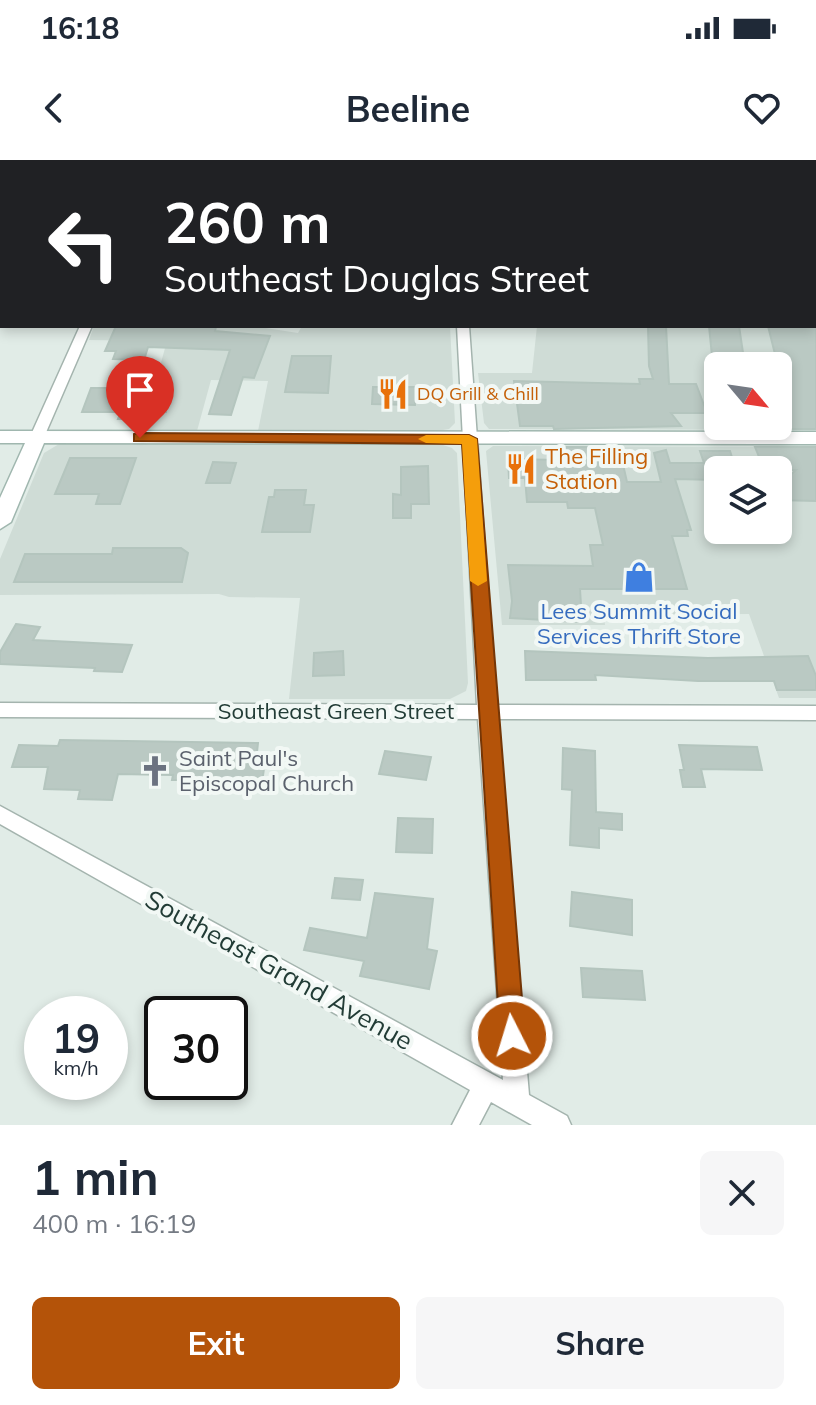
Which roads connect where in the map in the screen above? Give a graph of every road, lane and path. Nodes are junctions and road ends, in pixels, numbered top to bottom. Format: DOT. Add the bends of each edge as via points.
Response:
graph roads {
  1 [pos="85,328"];
  2 [pos="463,328"];
  3 [pos="0,437"];
  4 [pos="37,437"];
  5 [pos="816,438"];
  6 [pos="469,439"];
  7 [pos="0,522"];
  8 [pos="0,710"];
  9 [pos="487,711"];
  10 [pos="816,713"];
  11 [pos="0,814"];
  12 [pos="486,1085"];
  13 [pos="517,1102"];
  14 [pos="465,1125"];
  15 [pos="558,1125"];
  1 -- 4 [label="street"];
  2 -- 6 [label="street"];
  3 -- 4 [label="street"];
  4 -- 6 [label="street"];
  4 -- 7 [label="street"];
  5 -- 6 [label="street"];
  6 -- 9 [label="street"];
  8 -- 9 [label="street, Southeast Green Street"];
  9 -- 10 [label="street, Southeast Green Street"];
  9 -- 13 [label="street"];
  11 -- 12 [label="street, Southeast Grand Avenue"];
  12 -- 13 [label="street, Southeast Grand Avenue"];
  12 -- 14 [label="street"];
  13 -- 15 [label="street, Southeast Grand Avenue"];
}
